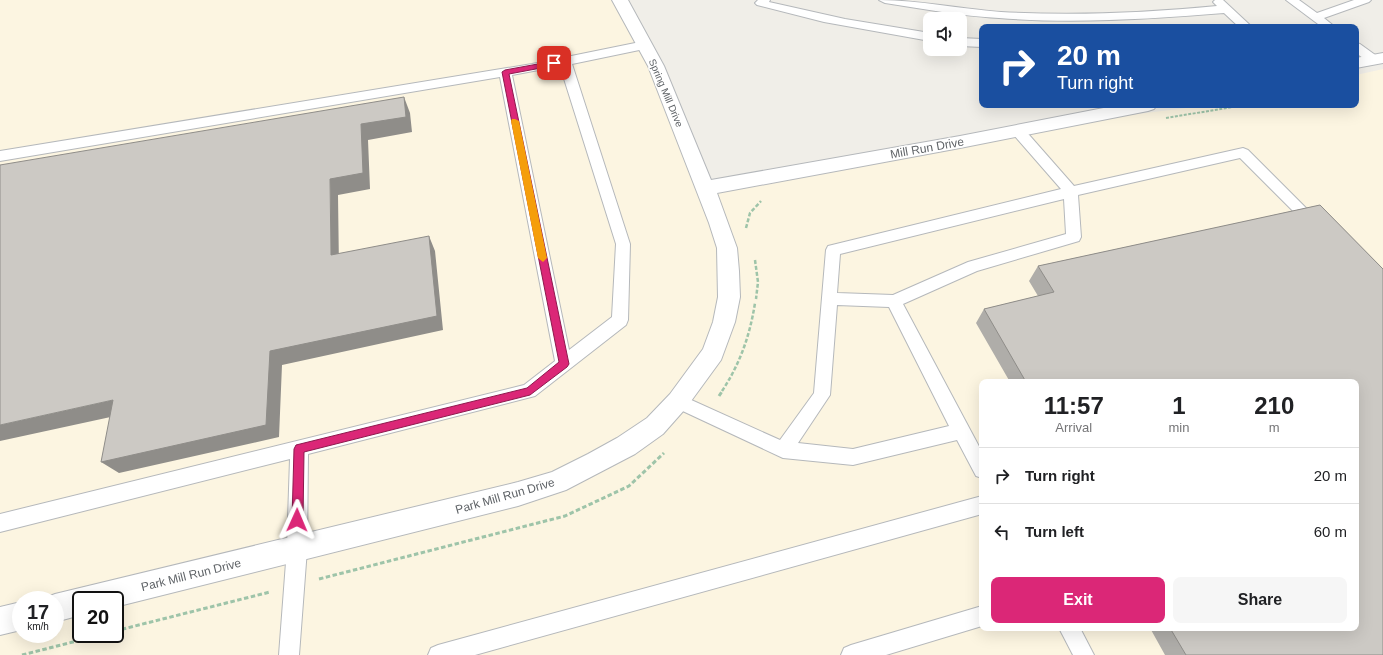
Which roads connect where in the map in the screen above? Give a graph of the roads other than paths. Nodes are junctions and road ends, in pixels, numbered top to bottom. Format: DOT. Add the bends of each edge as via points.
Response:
graph roads {
  1 [pos="620,0"];
  2 [pos="764,0"];
  3 [pos="885,0"];
  4 [pos="1216,0"];
  5 [pos="1292,0"];
  6 [pos="1365,0"];
  7 [pos="1226,8"];
  8 [pos="1315,17"];
  9 [pos="1243,24"];
  10 [pos="1325,24"];
  11 [pos="923,36"];
  12 [pos="967,42"];
  13 [pos="979,43"];
  14 [pos="645,45"];
  15 [pos="1359,49"];
  16 [pos="1379,59"];
  17 [pos="565,61"];
  18 [pos="1359,62"];
  19 [pos="505,72"];
  20 [pos="1133,108"];
  21 [pos="1018,131"];
  22 [pos="0,156"];
  23 [pos="706,188"];
  24 [pos="1071,192"];
  25 [pos="1327,236"];
  26 [pos="830,299"];
  27 [pos="894,301"];
  28 [pos="564,364"];
  29 [pos="678,401"];
  30 [pos="961,430"];
  31 [pos="299,449"];
  32 [pos="783,450"];
  33 [pos="979,464"];
  34 [pos="979,506"];
  35 [pos="0,524"];
  36 [pos="297,548"];
  37 [pos="123,591"];
  38 [pos="979,617"];
  39 [pos="12,618"];
  40 [pos="0,621"];
  41 [pos="1071,631"];
  42 [pos="289,655"];
  43 [pos="438,655"];
  44 [pos="851,655"];
  45 [pos="1084,655"];
  1 -- 14 [label="street, Spring Mill Drive"];
  2 -- 11 [label="lane" via="761,3 788,11"];
  3 -- 7 [label="lane" via="957,11 1046,17 1133,16"];
  4 -- 7 [label="lane"];
  5 -- 8 [label="lane"];
  6 -- 8 [label="lane"];
  7 -- 9 [label="lane"];
  8 -- 10 [label="lane"];
  12 -- 13 [label="lane"];
  14 -- 17 [label="lane"];
  14 -- 23 [label="street, Spring Mill Drive"];
  15 -- 16 [label="lane"];
  16 -- 18 [label="street"];
  17 -- 19 [label="lane"];
  17 -- 28 [label="lane" via="623,244 620,320"];
  19 -- 22 [label="lane"];
  19 -- 28 [label="lane"];
  20 -- 21 [label="street, Mill Run Drive"];
  21 -- 23 [label="street, Mill Run Drive"];
  21 -- 24 [label="lane"];
  23 -- 29 [label="street, Park Mill Run Drive" via="727,248 729,297 724,322 713,353"];
  24 -- 25 [label="lane" via="1243,153"];
  24 -- 26 [label="lane" via="833,250"];
  24 -- 27 [label="lane" via="1074,237 973,266"];
  26 -- 27 [label="lane"];
  26 -- 32 [label="lane" via="822,395"];
  27 -- 30 [label="lane"];
  28 -- 31 [label="lane" via="530,391"];
  29 -- 32 [label="lane"];
  29 -- 36 [label="street, Park Mill Run Drive" via="655,426 626,446 557,482 518,494"];
  30 -- 32 [label="lane" via="853,457"];
  30 -- 33 [label="lane"];
  31 -- 35 [label="lane"];
  31 -- 36 [label="lane"];
  34 -- 43 [label="lane"];
  36 -- 37 [label="street, Park Mill Run Drive"];
  36 -- 42 [label="lane"];
  38 -- 44 [label="lane"];
  39 -- 40 [label="street"];
  41 -- 45 [label="lane"];
}
